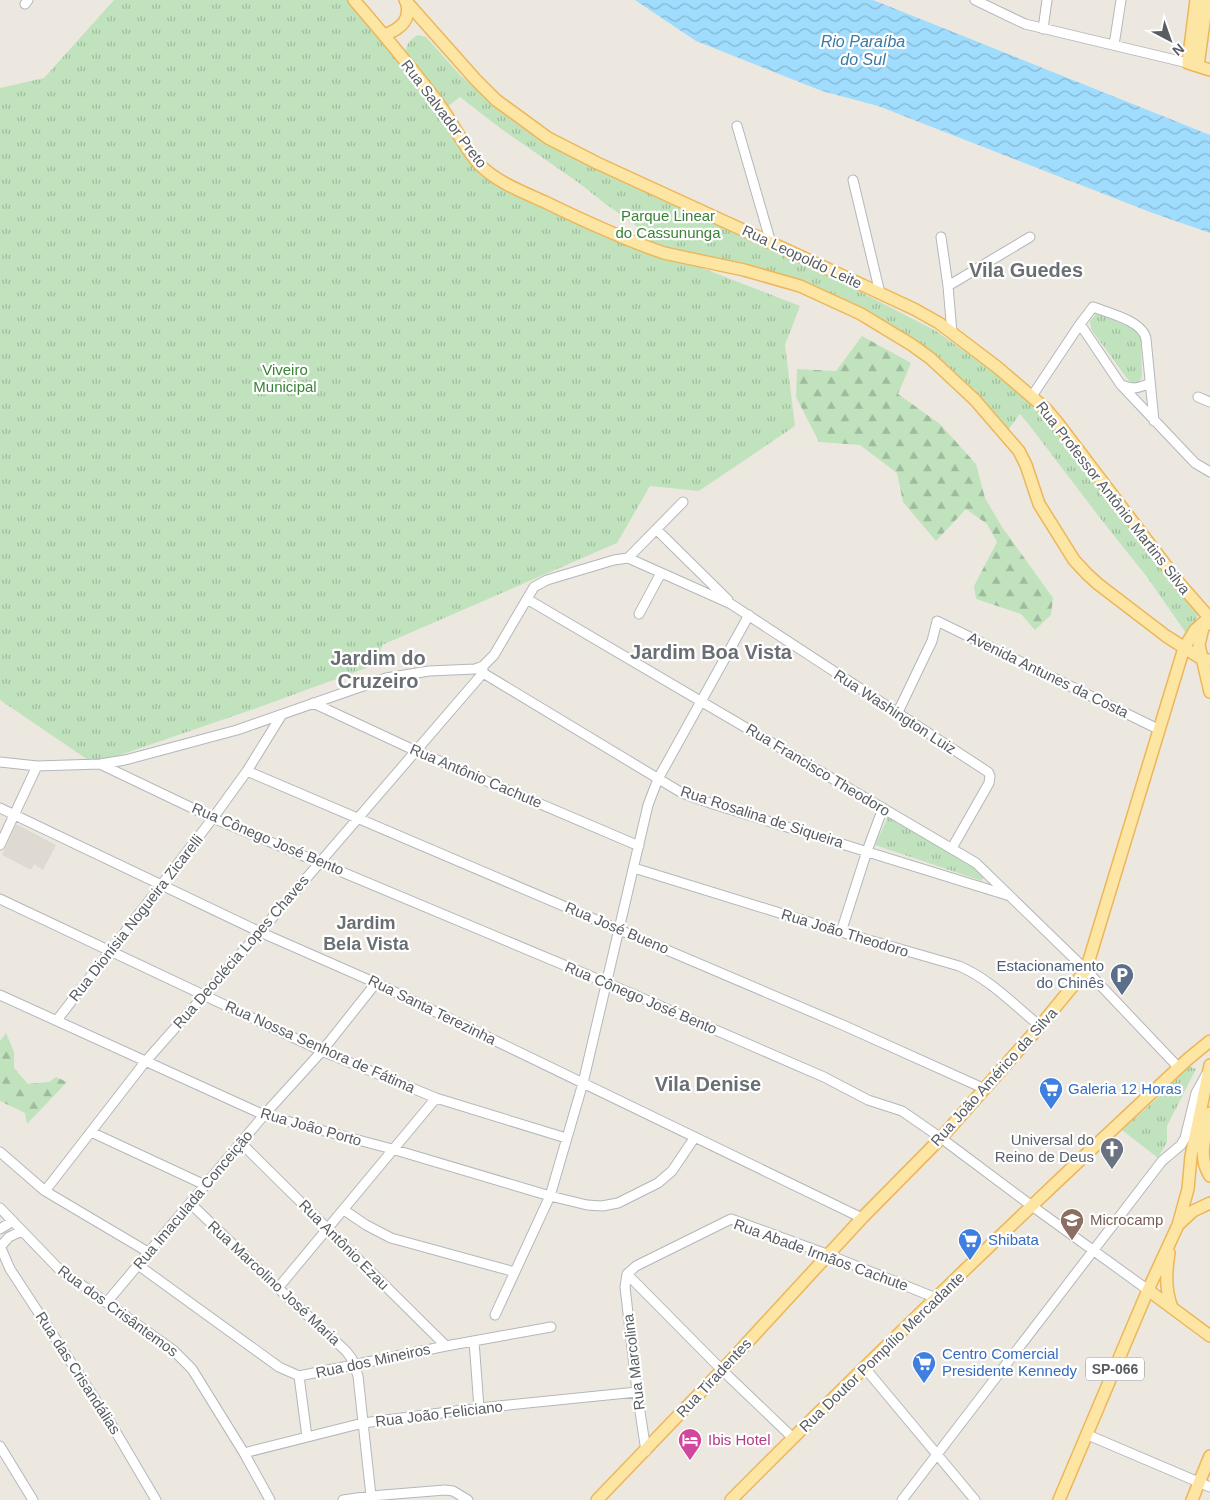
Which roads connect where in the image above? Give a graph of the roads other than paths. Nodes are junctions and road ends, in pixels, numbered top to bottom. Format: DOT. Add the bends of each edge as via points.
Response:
graph roads {
  1 [pos="354,0"];
  2 [pos="406,0"];
  3 [pos="975,0"];
  4 [pos="1047,0"];
  5 [pos="1121,0"];
  6 [pos="1196,0"];
  7 [pos="1208,0"];
  8 [pos="420,16"];
  9 [pos="407,19"];
  10 [pos="1043,29"];
  11 [pos="387,39"];
  12 [pos="1114,45"];
  13 [pos="1193,65"];
  14 [pos="1210,70"];
  15 [pos="737,126"];
  16 [pos="853,180"];
  17 [pos="941,237"];
  18 [pos="1030,238"];
  19 [pos="771,243"];
  20 [pos="948,286"];
  21 [pos="880,293"];
  22 [pos="1080,324"];
  23 [pos="952,333"];
  24 [pos="1150,383"];
  25 [pos="1122,385"];
  26 [pos="1032,396"];
  27 [pos="1198,397"];
  28 [pos="1210,402"];
  29 [pos="1154,421"];
  30 [pos="1210,472"];
  31 [pos="683,502"];
  32 [pos="657,530"];
  33 [pos="628,558"];
  34 [pos="661,573"];
  35 [pos="526,600"];
  36 [pos="731,604"];
  37 [pos="639,614"];
  38 [pos="749,615"];
  39 [pos="1208,617"];
  40 [pos="1184,648"];
  41 [pos="1206,659"];
  42 [pos="483,670"];
  43 [pos="1210,692"];
  44 [pos="702,701"];
  45 [pos="313,703"];
  46 [pos="897,714"];
  47 [pos="281,716"];
  48 [pos="1158,729"];
  49 [pos="416,751"];
  50 [pos="0,762"];
  51 [pos="100,764"];
  52 [pos="37,766"];
  53 [pos="247,771"];
  54 [pos="658,779"];
  55 [pos="0,808"];
  56 [pos="883,808"];
  57 [pos="15,814"];
  58 [pos="213,818"];
  59 [pos="357,819"];
  60 [pos="0,845"];
  61 [pos="639,846"];
  62 [pos="952,848"];
  63 [pos="867,851"];
  64 [pos="320,861"];
  65 [pos="634,868"];
  66 [pos="161,885"];
  67 [pos="1012,897"];
  68 [pos="0,899"];
  69 [pos="619,929"];
  70 [pos="260,932"];
  71 [pos="841,932"];
  72 [pos="110,950"];
  73 [pos="1086,970"];
  74 [pos="376,983"];
  75 [pos="607,983"];
  76 [pos="204,995"];
  77 [pos="0,996"];
  78 [pos="57,1020"];
  79 [pos="1040,1026"];
  80 [pos="1210,1041"];
  81 [pos="322,1051"];
  82 [pos="145,1062"];
  83 [pos="1179,1068"];
  84 [pos="1210,1069"];
  85 [pos="583,1083"];
  86 [pos="985,1089"];
  87 [pos="436,1098"];
  88 [pos="1210,1113"];
  89 [pos="264,1115"];
  90 [pos="90,1132"];
  91 [pos="695,1137"];
  92 [pos="566,1138"];
  93 [pos="941,1138"];
  94 [pos="241,1143"];
  95 [pos="392,1149"];
  96 [pos="0,1152"];
  97 [pos="1191,1156"];
  98 [pos="1162,1161"];
  99 [pos="1210,1176"];
  100 [pos="205,1185"];
  101 [pos="45,1191"];
  102 [pos="550,1196"];
  103 [pos="190,1203"];
  104 [pos="1210,1204"];
  105 [pos="1032,1206"];
  106 [pos="0,1208"];
  107 [pos="344,1210"];
  108 [pos="862,1218"];
  109 [pos="12,1221"];
  110 [pos="1178,1224"];
  111 [pos="0,1229"];
  112 [pos="328,1229"];
  113 [pos="22,1231"];
  114 [pos="1172,1239"];
  115 [pos="0,1247"];
  116 [pos="1094,1250"];
  117 [pos="148,1252"];
  118 [pos="829,1255"];
  119 [pos="138,1265"];
  120 [pos="515,1272"];
  121 [pos="627,1274"];
  122 [pos="278,1288"];
  123 [pos="1148,1290"];
  124 [pos="936,1298"];
  125 [pos="107,1302"];
  126 [pos="1172,1308"];
  127 [pos="496,1315"];
  128 [pos="551,1327"];
  129 [pos="1210,1336"];
  130 [pos="474,1341"];
  131 [pos="446,1346"];
  132 [pos="354,1366"];
  133 [pos="864,1367"];
  134 [pos="722,1370"];
  135 [pos="299,1376"];
  136 [pos="637,1392"];
  137 [pos="479,1408"];
  138 [pos="363,1423"];
  139 [pos="1088,1435"];
  140 [pos="306,1436"];
  141 [pos="793,1438"];
  142 [pos="0,1446"];
  143 [pos="646,1451"];
  144 [pos="244,1452"];
  145 [pos="936,1454"];
  146 [pos="1210,1456"];
  147 [pos="1205,1485"];
  148 [pos="371,1496"];
  149 [pos="33,1500"];
  150 [pos="156,1500"];
  151 [pos="270,1500"];
  152 [pos="343,1500"];
  153 [pos="468,1500"];
  154 [pos="597,1500"];
  155 [pos="731,1500"];
  156 [pos="902,1500"];
  157 [pos="975,1500"];
  158 [pos="1059,1500"];
  159 [pos="1192,1500"];
  1 -- 11 [label="main road, Rua Salvador Preto"];
  2 -- 8 [label="main road, Rua Leopoldo Leite"];
  2 -- 9 [label="main road"];
  3 -- 10 [label="street" via="1012,19"];
  4 -- 10 [label="street"];
  5 -- 12 [label="street"];
  6 -- 13 [label="main road"];
  7 -- 13 [label="main road"];
  8 -- 9 [label="main road"];
  8 -- 11 [label="main road"];
  8 -- 19 [label="main road, Rua Leopoldo Leite" via="496,100 548,138 597,164"];
  9 -- 11 [label="main road"];
  10 -- 12 [label="street"];
  11 -- 40 [label="main road, Rua Salvador Preto" via="442,109 480,165 513,187 646,247 800,286 860,314 930,358 975,400 1019,451 1040,504 1074,560 1098,584"];
  12 -- 13 [label="street"];
  13 -- 14 [label="main road"];
  15 -- 19 [label="street"];
  16 -- 21 [label="street"];
  17 -- 20 [label="street"];
  18 -- 20 [label="street"];
  19 -- 21 [label="main road, Rua Leopoldo Leite"];
  20 -- 23 [label="street"];
  21 -- 23 [label="main road, Rua Leopoldo Leite"];
  22 -- 24 [label="street" via="1094,307 1136,324 1145,335"];
  22 -- 25 [label="street"];
  22 -- 26 [label="street"];
  23 -- 26 [label="main road, Rua Leopoldo Leite"];
  24 -- 25 [label="street" via="1130,389"];
  24 -- 29 [label="street"];
  25 -- 29 [label="street"];
  26 -- 39 [label="main road, Rua Professor Antônio Martins Silva" via="1057,422"];
  27 -- 28 [label="street"];
  29 -- 30 [label="street" via="1195,463"];
  31 -- 32 [label="street"];
  32 -- 33 [label="street"];
  32 -- 36 [label="street, Rua Washington Luiz"];
  33 -- 34 [label="street, Rua Washington Luiz"];
  33 -- 35 [label="street, Rua Deoclécia Lopes Chaves" via="547,580 534,587"];
  34 -- 36 [label="street, Rua Washington Luiz"];
  34 -- 37 [label="street"];
  35 -- 42 [label="street, Rua Deoclécia Lopes Chaves"];
  35 -- 44 [label="street, Rua Francisco Theodoro"];
  36 -- 38 [label="street, Rua Washington Luiz"];
  38 -- 44 [label="street"];
  38 -- 46 [label="street, Rua Washington Luiz"];
  39 -- 40 [label="main road, Rua João Américo da Silva"];
  39 -- 41 [label="main road" via="1199,645"];
  40 -- 41 [label="main road, Rua Salvador Preto"];
  40 -- 48 [label="main road, Rua João Américo da Silva"];
  41 -- 43 [label="main road"];
  42 -- 45 [label="street" via="429,671 386,678"];
  42 -- 49 [label="street, Rua Deoclécia Lopes Chaves"];
  42 -- 54 [label="street, Rua Rosalina de Siqueira"];
  44 -- 54 [label="street"];
  44 -- 56 [label="street, Rua Francisco Theodoro"];
  45 -- 47 [label="street"];
  45 -- 49 [label="street, Rua Antônio Cachute"];
  46 -- 48 [label="street, Avenida Antunes da Costa" via="932,641 937,621"];
  46 -- 62 [label="street, Rua Washington Luiz" via="985,769 990,776"];
  47 -- 51 [label="street" via="176,747"];
  47 -- 53 [label="street, Rua Dionísia Nogueira Zicarelli"];
  48 -- 73 [label="main road, Rua João Américo da Silva"];
  49 -- 59 [label="street, Rua Deoclécia Lopes Chaves"];
  49 -- 61 [label="street, Rua Antônio Cachute"];
  50 -- 52 [label="street"];
  51 -- 52 [label="street"];
  51 -- 58 [label="street, Rua Cônego José Bento"];
  52 -- 57 [label="street"];
  53 -- 58 [label="street, Rua Dionísia Nogueira Zicarelli"];
  53 -- 59 [label="street, Rua José Bueno"];
  54 -- 61 [label="street" via="648,805"];
  54 -- 63 [label="street, Rua Rosalina de Siqueira" via="698,799"];
  55 -- 57 [label="street, Rua Santa Terezinha"];
  56 -- 62 [label="street, Rua Francisco Theodoro"];
  56 -- 63 [label="street"];
  57 -- 60 [label="street"];
  57 -- 66 [label="street, Rua Santa Terezinha"];
  58 -- 64 [label="street, Rua Cônego José Bento"];
  58 -- 66 [label="street, Rua Dionísia Nogueira Zicarelli"];
  59 -- 64 [label="street, Rua Deoclécia Lopes Chaves"];
  59 -- 69 [label="street, Rua José Bueno"];
  61 -- 65 [label="street"];
  62 -- 67 [label="street, Rua Francisco Theodoro" via="976,863"];
  63 -- 67 [label="street, Rua Rosalina de Siqueira"];
  63 -- 71 [label="street"];
  64 -- 70 [label="street, Rua Deoclécia Lopes Chaves"];
  64 -- 75 [label="street, Rua Cônego José Bento"];
  65 -- 69 [label="street"];
  65 -- 71 [label="street, Rua João Theodoro"];
  66 -- 70 [label="street, Rua Santa Terezinha"];
  66 -- 72 [label="street, Rua Dionísia Nogueira Zicarelli"];
  67 -- 73 [label="street, Rua Francisco Theodoro"];
  68 -- 72 [label="street, Rua Nossa Senhora de Fátima"];
  69 -- 75 [label="street"];
  69 -- 86 [label="street, Rua José Bueno"];
  70 -- 74 [label="street, Rua Santa Terezinha"];
  70 -- 76 [label="street, Rua Deoclécia Lopes Chaves"];
  71 -- 79 [label="street, Rua João Theodoro" via="971,971"];
  72 -- 76 [label="street, Rua Nossa Senhora de Fátima"];
  72 -- 78 [label="street, Rua Dionísia Nogueira Zicarelli"];
  73 -- 79 [label="main road, Rua João Américo da Silva"];
  73 -- 83 [label="street, Rua Francisco Theodoro"];
  74 -- 81 [label="street, Rua Imaculada Conceição"];
  74 -- 85 [label="street, Rua Santa Terezinha"];
  75 -- 85 [label="street"];
  75 -- 93 [label="street, Rua Cônego José Bento" via="861,1096 902,1111"];
  76 -- 81 [label="street, Rua Nossa Senhora de Fátima"];
  76 -- 82 [label="street, Rua Deoclécia Lopes Chaves"];
  77 -- 78 [label="street, Rua João Porto"];
  78 -- 82 [label="street, Rua João Porto"];
  79 -- 86 [label="main road, Rua João Américo da Silva"];
  80 -- 83 [label="main road, Rua Doutor Pompílio Mercadante"];
  81 -- 87 [label="street, Rua Nossa Senhora de Fátima"];
  81 -- 89 [label="street, Rua Imaculada Conceição"];
  82 -- 89 [label="street, Rua João Porto"];
  82 -- 90 [label="street, Rua Deoclécia Lopes Chaves"];
  83 -- 105 [label="main road, Rua Doutor Pompílio Mercadante"];
  84 -- 97 [label="main road, SP-066"];
  84 -- 98 [label="street" via="1196,1092 1181,1145"];
  85 -- 91 [label="street, Rua Santa Terezinha"];
  85 -- 92 [label="street"];
  86 -- 93 [label="main road, Rua João Américo da Silva"];
  87 -- 92 [label="street, Rua Nossa Senhora de Fátima"];
  87 -- 95 [label="street"];
  88 -- 99 [label="main road" via="1203,1159"];
  89 -- 94 [label="street, Rua Imaculada Conceição"];
  89 -- 95 [label="street, Rua João Porto"];
  90 -- 100 [label="street"];
  90 -- 101 [label="street, Rua Deoclécia Lopes Chaves"];
  91 -- 102 [label="street, Rua João Porto" via="666,1178 618,1203 594,1206"];
  91 -- 108 [label="street, Rua Santa Terezinha"];
  92 -- 102 [label="street"];
  93 -- 105 [label="street, Rua Cônego José Bento"];
  93 -- 108 [label="main road, Rua João Américo da Silva"];
  94 -- 100 [label="street, Rua Imaculada Conceição"];
  94 -- 112 [label="street, Rua Antônio Ezau"];
  95 -- 102 [label="street, Rua João Porto"];
  95 -- 107 [label="street"];
  96 -- 101 [label="street"];
  97 -- 98 [label="street" via="1182,1154"];
  97 -- 110 [label="main road, SP-066" via="1188,1189"];
  98 -- 116 [label="street"];
  100 -- 103 [label="street, Rua Imaculada Conceição"];
  101 -- 117 [label="street"];
  102 -- 120 [label="street"];
  103 -- 117 [label="street, Rua Imaculada Conceição"];
  103 -- 122 [label="street, Rua Marcolino José Maria"];
  104 -- 110 [label="main road" via="1193,1211"];
  105 -- 116 [label="street, Rua Cônego José Bento"];
  105 -- 124 [label="main road, Rua Doutor Pompílio Mercadante"];
  106 -- 109 [label="street, Rua dos Crisântemos"];
  107 -- 112 [label="street"];
  107 -- 120 [label="street" via="366,1226 392,1238"];
  108 -- 118 [label="main road, Rua João Américo da Silva"];
  109 -- 111 [label="street"];
  109 -- 113 [label="street, Rua dos Crisântemos"];
  110 -- 114 [label="main road, SP-066"];
  112 -- 122 [label="street"];
  112 -- 131 [label="street, Rua Antônio Ezau"];
  113 -- 115 [label="street" via="9,1237"];
  113 -- 125 [label="street, Rua dos Crisântemos" via="58,1268"];
  114 -- 123 [label="main road, SP-066"];
  114 -- 126 [label="main road" via="1166,1285"];
  115 -- 150 [label="street, Rua das Crisandálias" via="10,1269 110,1422"];
  116 -- 123 [label="street, Rua Cônego José Bento"];
  116 -- 145 [label="street"];
  117 -- 119 [label="street, Rua Imaculada Conceição"];
  118 -- 121 [label="street, Rua Abade Irmãos Cachute" via="729,1219 636,1266"];
  118 -- 124 [label="street, Rua Abade Irmãos Cachute"];
  118 -- 134 [label="main road, Rua Tiradentes"];
  119 -- 125 [label="street, Rua Imaculada Conceição"];
  119 -- 135 [label="street, Rua dos Mineiros" via="279,1367"];
  120 -- 127 [label="street"];
  121 -- 134 [label="street"];
  121 -- 136 [label="street, Rua Marcolina" via="625,1287"];
  122 -- 132 [label="street, Rua Marcolino José Maria" via="346,1351"];
  123 -- 126 [label="main road"];
  123 -- 139 [label="main road, SP-066"];
  124 -- 133 [label="main road, Rua Doutor Pompílio Mercadante"];
  125 -- 144 [label="street, Rua dos Crisântemos" via="173,1350 192,1369"];
  126 -- 129 [label="main road"];
  128 -- 130 [label="street, Rua dos Mineiros"];
  130 -- 131 [label="street, Rua dos Mineiros"];
  130 -- 137 [label="street"];
  131 -- 132 [label="street, Rua dos Mineiros"];
  132 -- 135 [label="street, Rua dos Mineiros"];
  132 -- 138 [label="street"];
  133 -- 141 [label="main road, Rua Doutor Pompílio Mercadante"];
  133 -- 145 [label="street"];
  134 -- 141 [label="street"];
  134 -- 143 [label="main road, Rua Tiradentes"];
  135 -- 140 [label="street"];
  136 -- 137 [label="street, Rua João Feliciano"];
  136 -- 143 [label="street, Rua Marcolina"];
  137 -- 138 [label="street, Rua João Feliciano"];
  138 -- 140 [label="street, Rua João Feliciano"];
  138 -- 148 [label="street"];
  139 -- 147 [label="street"];
  139 -- 158 [label="main road, SP-066"];
  140 -- 144 [label="street, Rua João Feliciano"];
  141 -- 155 [label="main road, Rua Doutor Pompílio Mercadante"];
  142 -- 149 [label="street"];
  143 -- 154 [label="main road, Rua Tiradentes"];
  144 -- 151 [label="street, Rua dos Crisântemos"];
  145 -- 156 [label="street"];
  145 -- 157 [label="street"];
  146 -- 147 [label="main road"];
  147 -- 159 [label="main road"];
  148 -- 152 [label="street"];
  148 -- 153 [label="street" via="445,1490"];
}
